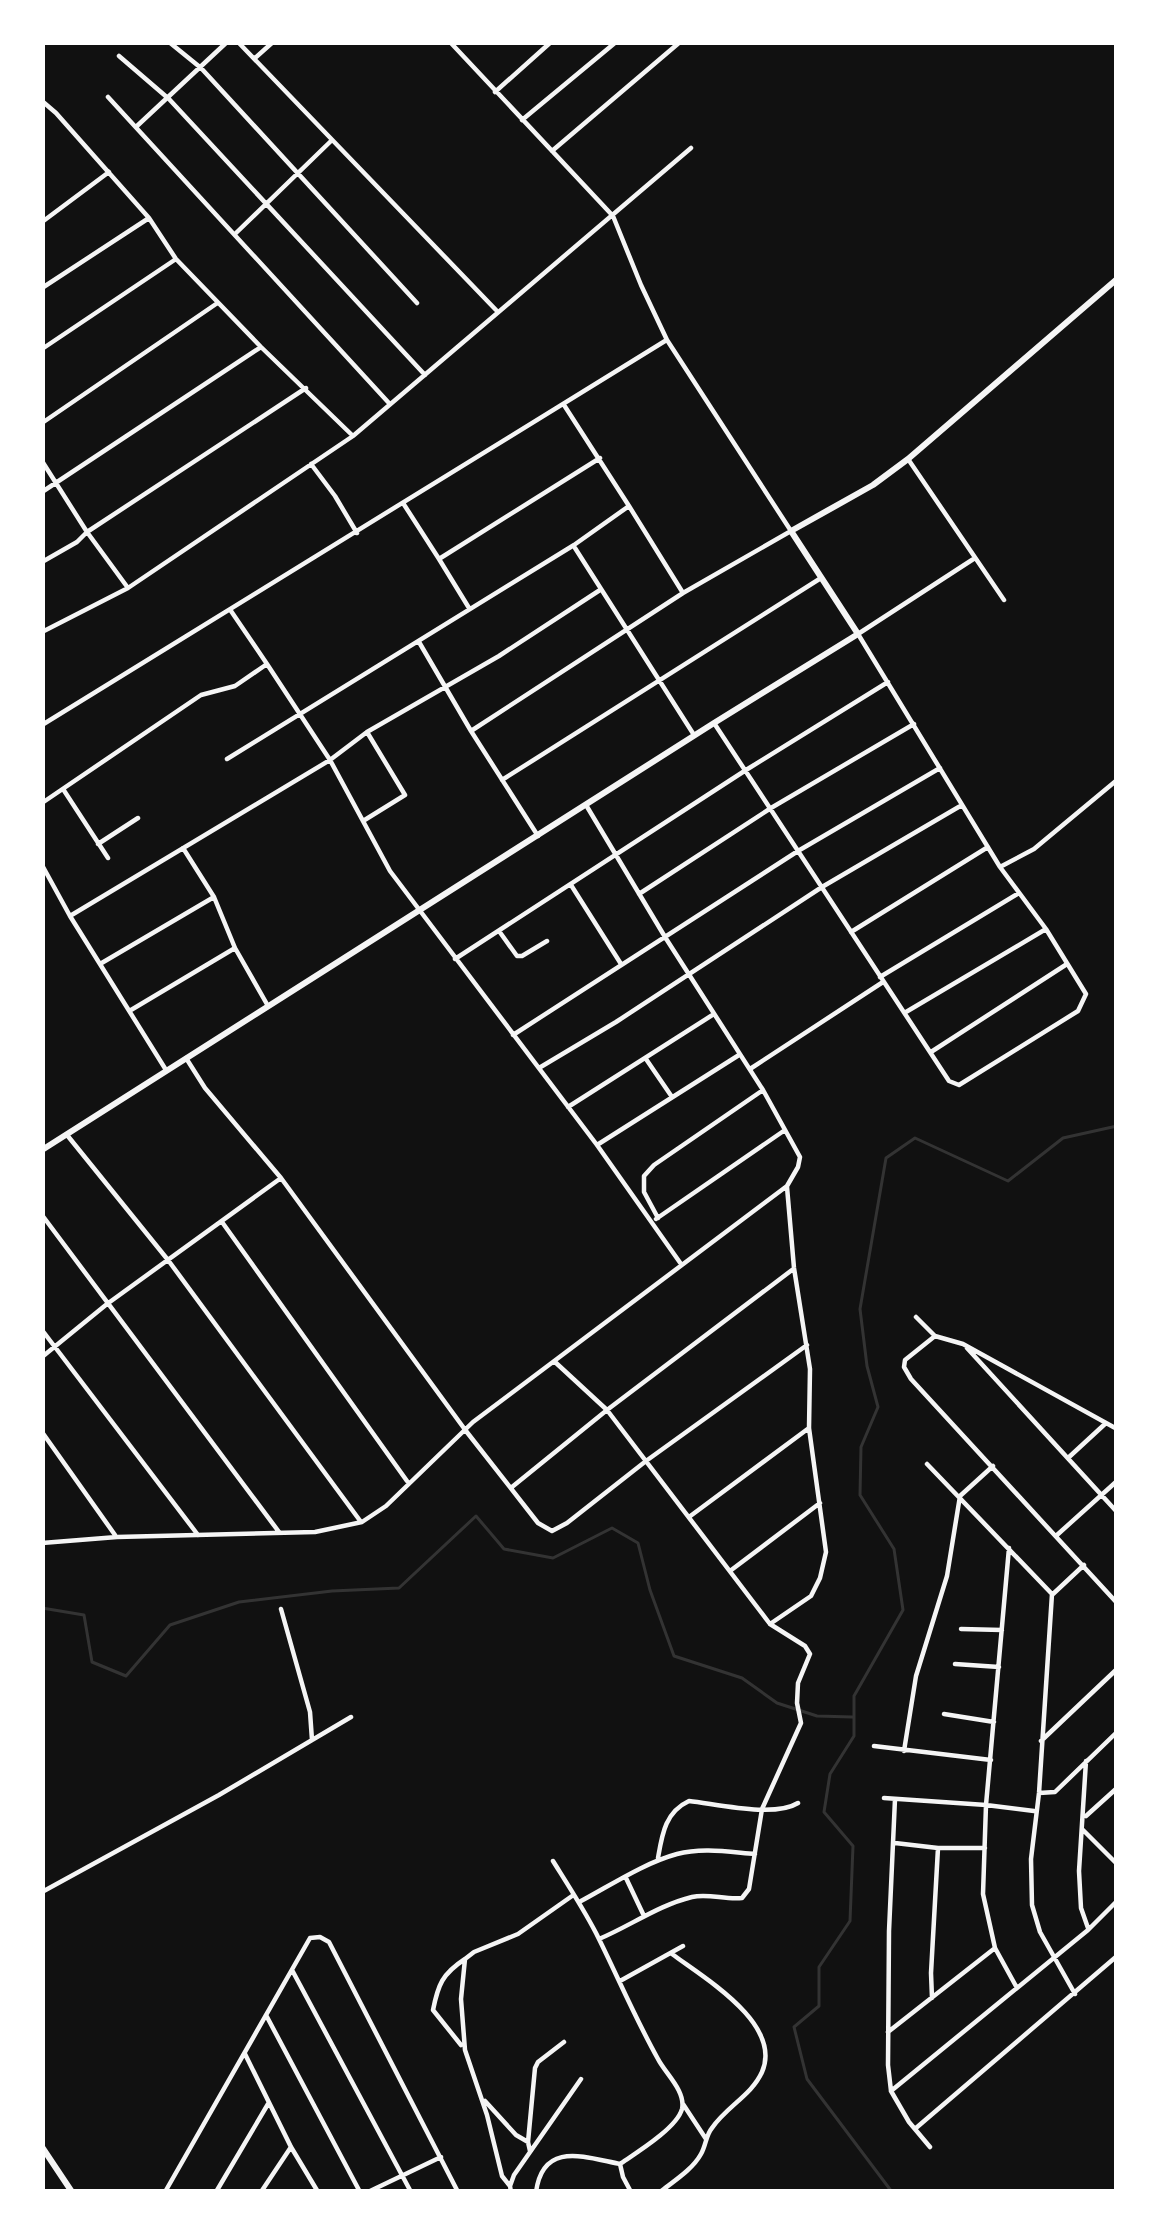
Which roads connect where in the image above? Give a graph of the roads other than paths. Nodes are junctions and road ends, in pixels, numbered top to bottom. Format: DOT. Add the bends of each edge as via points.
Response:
graph roads {
  1 [pos="169,42"];
  2 [pos="226,42"];
  3 [pos="238,42"];
  4 [pos="273,42"];
  5 [pos="450,42"];
  6 [pos="551,42"];
  7 [pos="616,42"];
  8 [pos="680,42"];
  9 [pos="119,56"];
  10 [pos="255,58"];
  11 [pos="201,68"];
  12 [pos="495,92"];
  13 [pos="108,97"];
  14 [pos="169,99"];
  15 [pos="42,101"];
  16 [pos="522,120"];
  17 [pos="137,126"];
  18 [pos="331,141"];
  19 [pos="691,148"];
  20 [pos="552,151"];
  21 [pos="109,172"];
  22 [pos="297,172"];
  23 [pos="266,202"];
  24 [pos="613,215"];
  25 [pos="149,218"];
  26 [pos="42,222"];
  27 [pos="235,234"];
  28 [pos="176,259"];
  29 [pos="1117,279"];
  30 [pos="42,287"];
  31 [pos="218,303"];
  32 [pos="417,303"];
  33 [pos="498,312"];
  34 [pos="667,340"];
  35 [pos="260,346"];
  36 [pos="42,349"];
  37 [pos="425,375"];
  38 [pos="306,388"];
  39 [pos="390,404"];
  40 [pos="564,405"];
  41 [pos="42,423"];
  42 [pos="353,436"];
  43 [pos="600,458"];
  44 [pos="908,459"];
  45 [pos="42,461"];
  46 [pos="311,464"];
  47 [pos="57,484"];
  48 [pos="42,493"];
  49 [pos="403,503"];
  50 [pos="629,506"];
  51 [pos="791,531"];
  52 [pos="87,532"];
  53 [pos="357,533"];
  54 [pos="574,545"];
  55 [pos="975,558"];
  56 [pos="439,559"];
  57 [pos="42,562"];
  58 [pos="821,578"];
  59 [pos="128,588"];
  60 [pos="599,590"];
  61 [pos="683,592"];
  62 [pos="1004,600"];
  63 [pos="469,608"];
  64 [pos="231,611"];
  65 [pos="627,631"];
  66 [pos="42,632"];
  67 [pos="857,634"];
  68 [pos="417,640"];
  69 [pos="267,664"];
  70 [pos="657,679"];
  71 [pos="888,682"];
  72 [pos="445,687"];
  73 [pos="300,714"];
  74 [pos="714,722"];
  75 [pos="914,724"];
  76 [pos="42,725"];
  77 [pos="367,731"];
  78 [pos="471,731"];
  79 [pos="694,735"];
  80 [pos="227,759"];
  81 [pos="330,760"];
  82 [pos="940,768"];
  83 [pos="746,770"];
  84 [pos="1117,779"];
  85 [pos="502,780"];
  86 [pos="63,789"];
  87 [pos="42,803"];
  88 [pos="586,805"];
  89 [pos="962,805"];
  90 [pos="771,808"];
  91 [pos="138,818"];
  92 [pos="363,821"];
  93 [pos="538,836"];
  94 [pos="98,844"];
  95 [pos="988,847"];
  96 [pos="182,848"];
  97 [pos="798,851"];
  98 [pos="616,856"];
  99 [pos="108,858"];
  100 [pos="42,865"];
  101 [pos="1000,867"];
  102 [pos="572,885"];
  103 [pos="822,887"];
  104 [pos="1020,893"];
  105 [pos="639,894"];
  106 [pos="214,897"];
  107 [pos="418,912"];
  108 [pos="70,916"];
  109 [pos="1046,929"];
  110 [pos="499,931"];
  111 [pos="851,932"];
  112 [pos="665,938"];
  113 [pos="547,941"];
  114 [pos="235,948"];
  115 [pos="455,959"];
  116 [pos="100,964"];
  117 [pos="621,964"];
  118 [pos="1067,964"];
  119 [pos="690,974"];
  120 [pos="882,980"];
  121 [pos="268,1006"];
  122 [pos="130,1010"];
  123 [pos="904,1013"];
  124 [pos="714,1014"];
  125 [pos="513,1035"];
  126 [pos="931,1052"];
  127 [pos="740,1054"];
  128 [pos="186,1058"];
  129 [pos="646,1059"];
  130 [pos="539,1068"];
  131 [pos="750,1069"];
  132 [pos="166,1070"];
  133 [pos="763,1090"];
  134 [pos="672,1097"];
  135 [pos="568,1107"];
  136 [pos="785,1130"];
  137 [pos="67,1135"];
  138 [pos="597,1145"];
  139 [pos="42,1150"];
  140 [pos="281,1178"];
  141 [pos="787,1186"];
  142 [pos="42,1215"];
  143 [pos="658,1217"];
  144 [pos="222,1222"];
  145 [pos="651,1222"];
  146 [pos="168,1260"];
  147 [pos="682,1265"];
  148 [pos="794,1268"];
  149 [pos="106,1304"];
  150 [pos="916,1317"];
  151 [pos="42,1330"];
  152 [pos="934,1336"];
  153 [pos="963,1344"];
  154 [pos="807,1345"];
  155 [pos="55,1347"];
  156 [pos="42,1357"];
  157 [pos="555,1362"];
  158 [pos="607,1410"];
  159 [pos="1106,1423"];
  160 [pos="809,1428"];
  161 [pos="1117,1429"];
  162 [pos="466,1430"];
  163 [pos="42,1432"];
  164 [pos="1068,1458"];
  165 [pos="646,1461"];
  166 [pos="928,1464"];
  167 [pos="993,1466"];
  168 [pos="1117,1481"];
  169 [pos="408,1483"];
  170 [pos="512,1487"];
  171 [pos="1103,1494"];
  172 [pos="960,1496"];
  173 [pos="820,1503"];
  174 [pos="1117,1512"];
  175 [pos="689,1517"];
  176 [pos="362,1522"];
  177 [pos="280,1532"];
  178 [pos="1057,1535"];
  179 [pos="200,1537"];
  180 [pos="117,1538"];
  181 [pos="42,1543"];
  182 [pos="1009,1549"];
  183 [pos="1084,1565"];
  184 [pos="730,1571"];
  185 [pos="1052,1594"];
  186 [pos="1117,1603"];
  187 [pos="281,1609"];
  188 [pos="770,1624"];
  189 [pos="961,1629"];
  190 [pos="1002,1630"];
  191 [pos="955,1664"];
  192 [pos="999,1667"];
  193 [pos="1117,1669"];
  194 [pos="944,1714"];
  195 [pos="350,1717"];
  196 [pos="994,1723"];
  197 [pos="1117,1732"];
  198 [pos="312,1740"];
  199 [pos="1041,1741"];
  200 [pos="874,1746"];
  201 [pos="904,1751"];
  202 [pos="991,1760"];
  203 [pos="1086,1761"];
  204 [pos="1117,1788"];
  205 [pos="1039,1793"];
  206 [pos="1110,1793"];
  207 [pos="884,1798"];
  208 [pos="895,1799"];
  209 [pos="1117,1801"];
  210 [pos="798,1803"];
  211 [pos="986,1805"];
  212 [pos="762,1809"];
  213 [pos="1036,1811"];
  214 [pos="1083,1818"];
  215 [pos="1083,1830"];
  216 [pos="893,1843"];
  217 [pos="938,1848"];
  218 [pos="985,1848"];
  219 [pos="755,1854"];
  220 [pos="554,1861"];
  221 [pos="657,1861"];
  222 [pos="1117,1864"];
  223 [pos="626,1878"];
  224 [pos="42,1892"];
  225 [pos="574,1894"];
  226 [pos="1117,1901"];
  227 [pos="578,1903"];
  228 [pos="644,1916"];
  229 [pos="1088,1930"];
  230 [pos="599,1939"];
  231 [pos="683,1946"];
  232 [pos="995,1948"];
  233 [pos="672,1954"];
  234 [pos="1117,1956"];
  235 [pos="1055,1957"];
  236 [pos="465,1960"];
  237 [pos="292,1970"];
  238 [pos="619,1981"];
  239 [pos="1017,1988"];
  240 [pos="1075,1994"];
  241 [pos="932,1998"];
  242 [pos="266,2014"];
  243 [pos="888,2032"];
  244 [pos="564,2042"];
  245 [pos="465,2050"];
  246 [pos="244,2054"];
  247 [pos="581,2079"];
  248 [pos="891,2091"];
  249 [pos="481,2098"];
  250 [pos="269,2101"];
  251 [pos="682,2103"];
  252 [pos="915,2129"];
  253 [pos="706,2139"];
  254 [pos="528,2142"];
  255 [pos="291,2146"];
  256 [pos="42,2147"];
  257 [pos="930,2147"];
  258 [pos="530,2151"];
  259 [pos="442,2157"];
  260 [pos="620,2164"];
  261 [pos="402,2176"];
  262 [pos="511,2189"];
  263 [pos="72,2192"];
  264 [pos="165,2192"];
  265 [pos="216,2192"];
  266 [pos="261,2192"];
  267 [pos="318,2192"];
  268 [pos="364,2192"];
  269 [pos="411,2192"];
  270 [pos="458,2192"];
  271 [pos="536,2192"];
  272 [pos="631,2192"];
  273 [pos="660,2192"];
  1 -- 11 [label="street"];
  2 -- 11 [label="street"];
  3 -- 10 [label="street"];
  4 -- 10 [label="street"];
  5 -- 12 [label="street"];
  6 -- 12 [label="street"];
  7 -- 16 [label="street"];
  8 -- 20 [label="street"];
  9 -- 14 [label="street"];
  10 -- 18 [label="street"];
  11 -- 14 [label="street"];
  11 -- 22 [label="street"];
  12 -- 16 [label="street"];
  13 -- 17 [label="street"];
  14 -- 17 [label="street"];
  14 -- 23 [label="street"];
  15 -- 21 [label="street"];
  16 -- 20 [label="street"];
  17 -- 27 [label="street"];
  18 -- 22 [label="street"];
  18 -- 33 [label="street"];
  19 -- 24 [label="street"];
  20 -- 24 [label="street"];
  21 -- 25 [label="street"];
  21 -- 26 [label="street"];
  22 -- 23 [label="street"];
  22 -- 32 [label="street"];
  23 -- 27 [label="street"];
  23 -- 37 [label="street"];
  24 -- 33 [label="street"];
  24 -- 34 [label="street"];
  25 -- 28 [label="street"];
  25 -- 30 [label="street"];
  27 -- 39 [label="street"];
  28 -- 31 [label="street"];
  28 -- 36 [label="street"];
  29 -- 44 [label="street"];
  31 -- 35 [label="street"];
  31 -- 41 [label="street"];
  33 -- 37 [label="street"];
  34 -- 40 [label="street"];
  34 -- 51 [label="street"];
  35 -- 38 [label="street"];
  35 -- 47 [label="street"];
  37 -- 39 [label="street"];
  38 -- 42 [label="street"];
  38 -- 52 [label="street"];
  39 -- 42 [label="street"];
  40 -- 43 [label="street"];
  40 -- 49 [label="street"];
  42 -- 46 [label="street"];
  43 -- 50 [label="street"];
  43 -- 56 [label="street"];
  44 -- 51 [label="street"];
  44 -- 55 [label="street"];
  45 -- 47 [label="street"];
  46 -- 53 [label="street"];
  46 -- 59 [label="street"];
  47 -- 48 [label="street"];
  47 -- 52 [label="street"];
  49 -- 53 [label="street"];
  49 -- 56 [label="street"];
  50 -- 54 [label="street"];
  50 -- 61 [label="street"];
  51 -- 58 [label="street"];
  51 -- 61 [label="street"];
  52 -- 57 [label="street"];
  52 -- 59 [label="street"];
  53 -- 64 [label="street"];
  54 -- 60 [label="street"];
  54 -- 63 [label="street"];
  55 -- 62 [label="street"];
  55 -- 67 [label="street"];
  56 -- 63 [label="street"];
  58 -- 67 [label="street"];
  58 -- 70 [label="street"];
  59 -- 66 [label="street"];
  60 -- 65 [label="street"];
  60 -- 72 [label="street"];
  61 -- 65 [label="street"];
  63 -- 68 [label="street"];
  64 -- 69 [label="street"];
  64 -- 76 [label="street"];
  65 -- 70 [label="street"];
  65 -- 78 [label="street"];
  67 -- 71 [label="street"];
  67 -- 74 [label="street"];
  68 -- 72 [label="street"];
  68 -- 73 [label="street"];
  69 -- 73 [label="street"];
  69 -- 86 [label="street" via="235,686 201,695"];
  70 -- 79 [label="street"];
  70 -- 85 [label="street"];
  71 -- 75 [label="street"];
  71 -- 83 [label="street"];
  72 -- 77 [label="street"];
  72 -- 78 [label="street"];
  73 -- 80 [label="street"];
  73 -- 81 [label="street"];
  74 -- 79 [label="street"];
  74 -- 83 [label="street"];
  75 -- 82 [label="street"];
  75 -- 90 [label="street"];
  77 -- 81 [label="street"];
  77 -- 92 [label="street" via="405,795"];
  78 -- 85 [label="street"];
  79 -- 88 [label="street"];
  81 -- 92 [label="street"];
  81 -- 96 [label="street"];
  82 -- 89 [label="street"];
  82 -- 97 [label="street"];
  83 -- 90 [label="street"];
  83 -- 98 [label="street"];
  84 -- 101 [label="street" via="1034,849"];
  85 -- 93 [label="street"];
  86 -- 87 [label="street"];
  86 -- 94 [label="street"];
  88 -- 93 [label="street"];
  88 -- 98 [label="street"];
  89 -- 95 [label="street"];
  89 -- 103 [label="street"];
  90 -- 97 [label="street"];
  90 -- 105 [label="street"];
  91 -- 94 [label="street"];
  92 -- 107 [label="street"];
  93 -- 107 [label="street"];
  94 -- 99 [label="street"];
  95 -- 101 [label="street"];
  95 -- 111 [label="street"];
  96 -- 106 [label="street"];
  96 -- 108 [label="street"];
  97 -- 103 [label="street"];
  97 -- 112 [label="street"];
  98 -- 102 [label="street"];
  98 -- 105 [label="street"];
  100 -- 108 [label="street"];
  101 -- 104 [label="street"];
  102 -- 110 [label="street"];
  102 -- 117 [label="street"];
  103 -- 111 [label="street"];
  103 -- 119 [label="street"];
  104 -- 109 [label="street"];
  104 -- 120 [label="street"];
  105 -- 112 [label="street"];
  106 -- 114 [label="street"];
  106 -- 116 [label="street"];
  107 -- 115 [label="street"];
  107 -- 121 [label="street"];
  108 -- 116 [label="street"];
  109 -- 118 [label="street"];
  109 -- 123 [label="street"];
  110 -- 113 [label="street" via="517,956"];
  110 -- 115 [label="street"];
  111 -- 120 [label="street"];
  112 -- 117 [label="street"];
  112 -- 119 [label="street"];
  114 -- 121 [label="street"];
  114 -- 122 [label="street"];
  115 -- 125 [label="street"];
  116 -- 122 [label="street"];
  117 -- 125 [label="street"];
  118 -- 126 [label="street"];
  118 -- 126 [label="street" via="1086,994 1078,1012 959,1085"];
  119 -- 124 [label="street"];
  119 -- 130 [label="street"];
  120 -- 123 [label="street"];
  120 -- 131 [label="street"];
  121 -- 128 [label="street"];
  122 -- 132 [label="street"];
  123 -- 126 [label="street"];
  124 -- 127 [label="street"];
  124 -- 129 [label="street"];
  125 -- 130 [label="street"];
  127 -- 131 [label="street"];
  127 -- 134 [label="street"];
  128 -- 132 [label="street"];
  128 -- 140 [label="street"];
  129 -- 134 [label="street"];
  129 -- 135 [label="street"];
  130 -- 135 [label="street"];
  131 -- 133 [label="street"];
  132 -- 137 [label="street"];
  133 -- 136 [label="street"];
  133 -- 143 [label="street" via="644,1176"];
  134 -- 138 [label="street"];
  135 -- 138 [label="street"];
  136 -- 141 [label="street" via="800,1157"];
  136 -- 143 [label="street"];
  137 -- 139 [label="street"];
  137 -- 146 [label="street"];
  138 -- 145 [label="street"];
  140 -- 144 [label="street"];
  140 -- 162 [label="street"];
  141 -- 147 [label="street"];
  141 -- 148 [label="street"];
  142 -- 149 [label="street"];
  143 -- 145 [label="street"];
  144 -- 146 [label="street"];
  144 -- 169 [label="street"];
  145 -- 147 [label="street"];
  146 -- 149 [label="street"];
  146 -- 176 [label="street"];
  147 -- 157 [label="street"];
  148 -- 154 [label="street"];
  148 -- 158 [label="street"];
  149 -- 155 [label="street"];
  149 -- 177 [label="street"];
  150 -- 152 [label="street"];
  151 -- 155 [label="street"];
  152 -- 153 [label="street"];
  152 -- 167 [label="street" via="904,1367"];
  153 -- 159 [label="street"];
  153 -- 164 [label="street"];
  154 -- 160 [label="street"];
  154 -- 165 [label="street"];
  155 -- 156 [label="street"];
  155 -- 179 [label="street"];
  157 -- 158 [label="street"];
  157 -- 162 [label="street"];
  158 -- 165 [label="street"];
  158 -- 170 [label="street"];
  159 -- 161 [label="street"];
  159 -- 164 [label="street"];
  160 -- 173 [label="street"];
  160 -- 175 [label="street"];
  162 -- 169 [label="street"];
  162 -- 170 [label="street"];
  163 -- 180 [label="street"];
  164 -- 171 [label="street"];
  165 -- 170 [label="street" via="552,1531"];
  165 -- 175 [label="street"];
  166 -- 172 [label="street"];
  167 -- 172 [label="street"];
  167 -- 178 [label="street"];
  168 -- 171 [label="street"];
  169 -- 176 [label="street"];
  171 -- 174 [label="street"];
  171 -- 178 [label="street"];
  172 -- 182 [label="street"];
  172 -- 201 [label="street"];
  173 -- 184 [label="street"];
  173 -- 188 [label="street" via="820,1578 811,1596"];
  175 -- 184 [label="street"];
  176 -- 177 [label="street"];
  177 -- 179 [label="street"];
  178 -- 183 [label="street"];
  179 -- 180 [label="street"];
  180 -- 181 [label="street"];
  182 -- 185 [label="street"];
  182 -- 190 [label="street"];
  183 -- 185 [label="street"];
  183 -- 186 [label="street"];
  184 -- 188 [label="street"];
  185 -- 199 [label="street"];
  187 -- 198 [label="street"];
  188 -- 212 [label="street" via="809,1654 798,1683 800,1723"];
  189 -- 190 [label="street"];
  190 -- 192 [label="street"];
  191 -- 192 [label="street"];
  192 -- 196 [label="street"];
  193 -- 199 [label="street"];
  194 -- 196 [label="street"];
  195 -- 198 [label="street"];
  196 -- 202 [label="street"];
  197 -- 203 [label="street"];
  198 -- 224 [label="street"];
  199 -- 205 [label="street"];
  200 -- 201 [label="street"];
  201 -- 202 [label="street"];
  202 -- 211 [label="street"];
  203 -- 205 [label="street" via="1055,1792"];
  203 -- 214 [label="street"];
  204 -- 206 [label="street"];
  205 -- 213 [label="street"];
  206 -- 209 [label="street"];
  206 -- 214 [label="street"];
  207 -- 208 [label="street"];
  208 -- 211 [label="street"];
  208 -- 216 [label="street"];
  210 -- 212 [label="street"];
  211 -- 213 [label="street"];
  211 -- 218 [label="street"];
  212 -- 219 [label="street"];
  212 -- 221 [label="street" via="689,1801 671,1814"];
  213 -- 235 [label="street" via="1032,1905"];
  214 -- 215 [label="street"];
  215 -- 222 [label="street"];
  215 -- 229 [label="street" via="1079,1894"];
  216 -- 217 [label="street"];
  216 -- 243 [label="street"];
  217 -- 218 [label="street"];
  217 -- 241 [label="street"];
  218 -- 232 [label="street" via="983,1894"];
  219 -- 221 [label="street" via="696,1851"];
  219 -- 228 [label="street" via="742,1898 695,1896"];
  220 -- 225 [label="street"];
  221 -- 223 [label="street"];
  223 -- 227 [label="street"];
  223 -- 228 [label="street"];
  225 -- 227 [label="street"];
  225 -- 236 [label="street"];
  226 -- 229 [label="street"];
  227 -- 230 [label="street"];
  228 -- 230 [label="street"];
  229 -- 235 [label="street"];
  230 -- 238 [label="street"];
  231 -- 233 [label="street"];
  232 -- 239 [label="street"];
  232 -- 241 [label="street"];
  233 -- 238 [label="street"];
  233 -- 253 [label="street" via="739,2006 765,2042 762,2074"];
  234 -- 240 [label="street"];
  235 -- 239 [label="street"];
  235 -- 240 [label="street"];
  236 -- 245 [label="street"];
  236 -- 245 [label="street" via="438,1985 433,2010"];
  237 -- 242 [label="street"];
  237 -- 259 [label="street" via="310,1938 329,1942"];
  237 -- 261 [label="street"];
  238 -- 251 [label="street"];
  239 -- 248 [label="street"];
  240 -- 252 [label="street"];
  241 -- 243 [label="street"];
  242 -- 246 [label="street"];
  242 -- 268 [label="street"];
  243 -- 248 [label="street"];
  244 -- 254 [label="street" via="535,2068"];
  245 -- 249 [label="street"];
  246 -- 250 [label="street"];
  246 -- 264 [label="street"];
  247 -- 258 [label="street"];
  248 -- 252 [label="street"];
  249 -- 254 [label="street"];
  249 -- 262 [label="street"];
  250 -- 255 [label="street"];
  250 -- 265 [label="street"];
  251 -- 253 [label="street"];
  251 -- 260 [label="street" via="673,2122"];
  252 -- 257 [label="street"];
  253 -- 273 [label="street" via="694,2164"];
  254 -- 258 [label="street"];
  255 -- 266 [label="street"];
  255 -- 267 [label="street"];
  256 -- 263 [label="street"];
  258 -- 262 [label="street"];
  259 -- 261 [label="street"];
  259 -- 270 [label="street"];
  260 -- 271 [label="street" via="555,2158"];
  260 -- 272 [label="street"];
  261 -- 268 [label="street"];
  261 -- 269 [label="street"];
}
